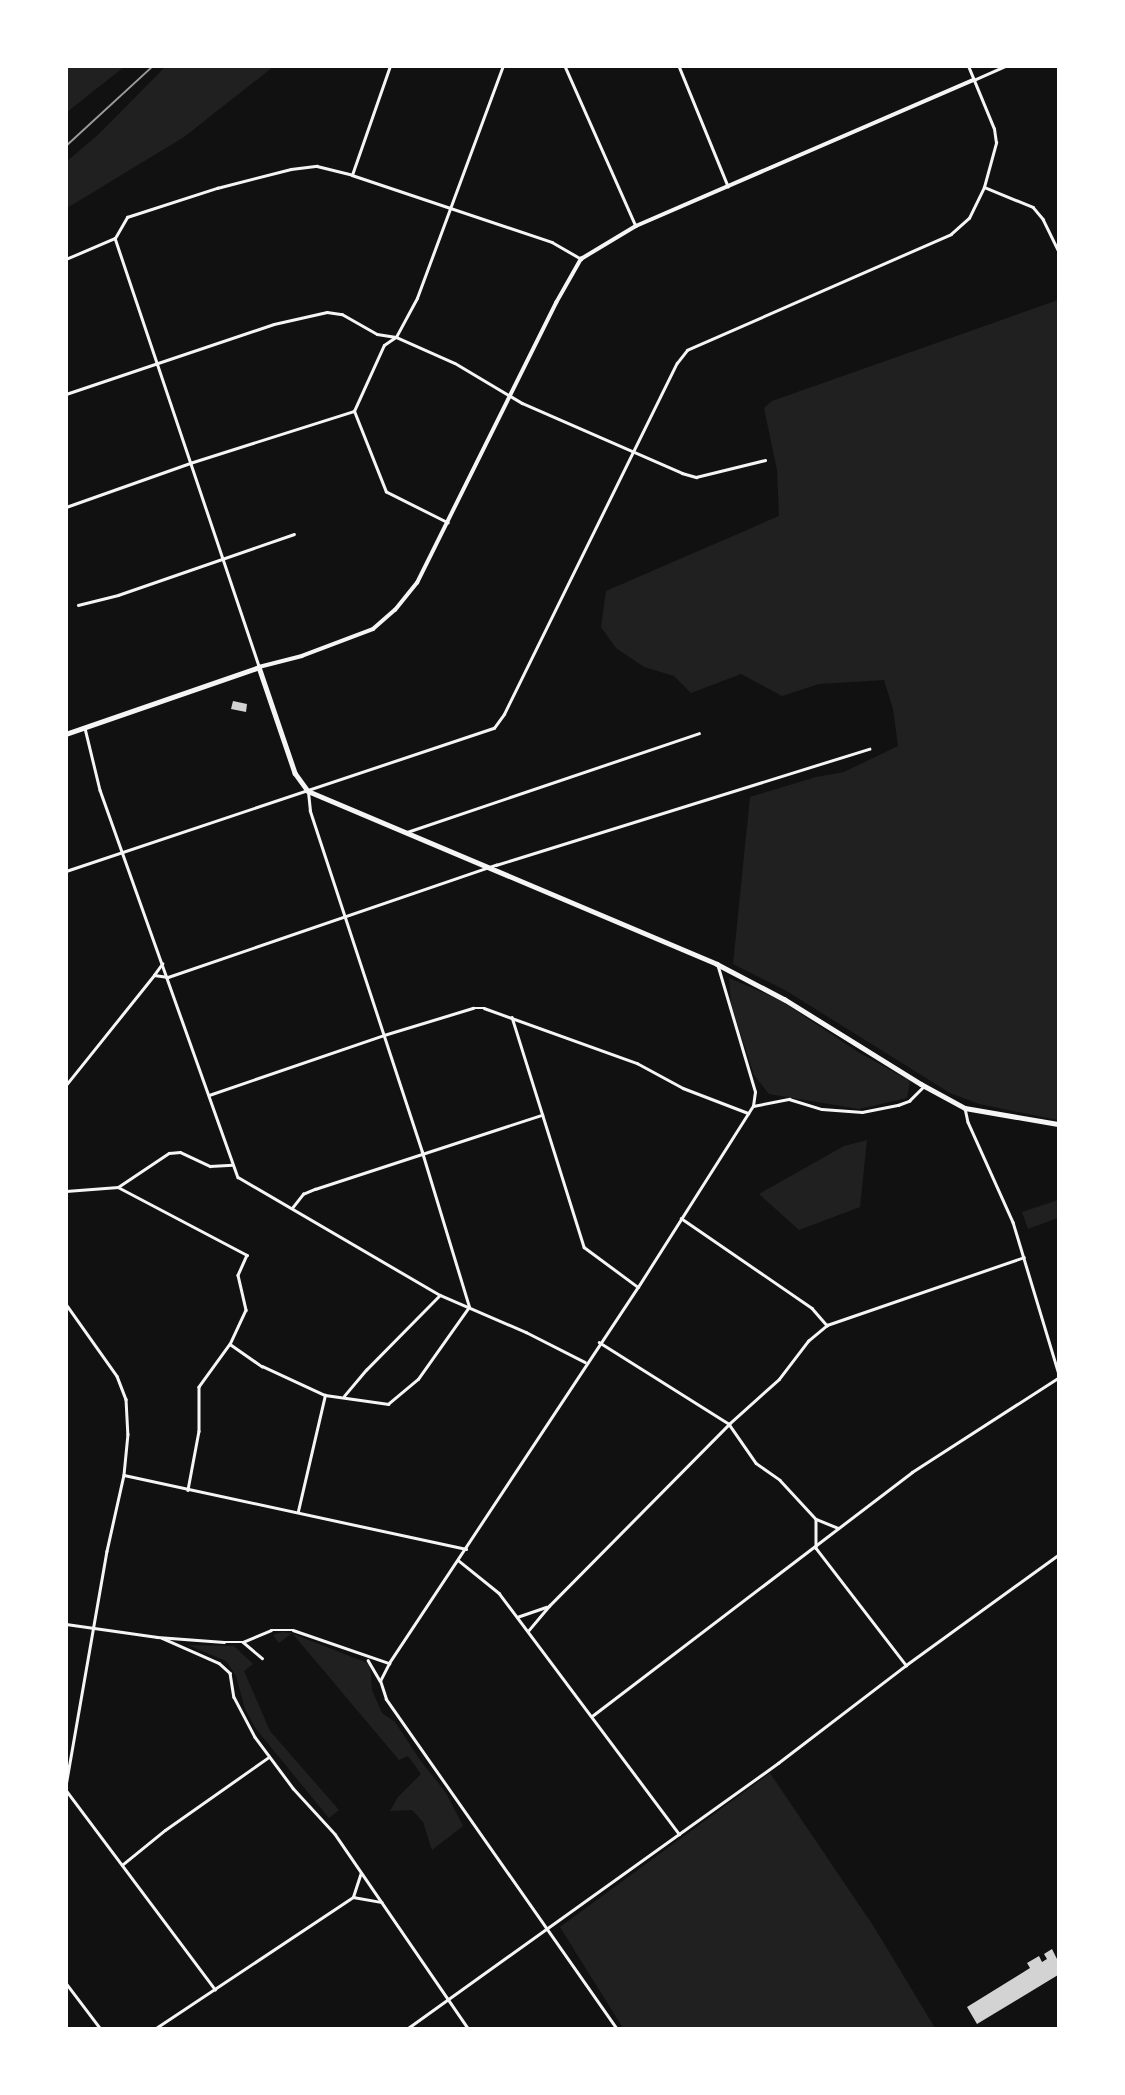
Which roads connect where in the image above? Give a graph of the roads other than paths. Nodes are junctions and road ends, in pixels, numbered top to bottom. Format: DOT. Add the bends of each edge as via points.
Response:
graph roads {
  1 [pos="390,66"];
  2 [pos="503,66"];
  3 [pos="565,66"];
  4 [pos="679,66"];
  5 [pos="968,66"];
  6 [pos="1005,66"];
  7 [pos="974,80"];
  8 [pos="352,175"];
  9 [pos="729,187"];
  10 [pos="984,187"];
  11 [pos="453,208"];
  12 [pos="636,226"];
  13 [pos="115,237"];
  14 [pos="1059,250"];
  15 [pos="66,259"];
  16 [pos="581,259"];
  17 [pos="396,337"];
  18 [pos="159,364"];
  19 [pos="66,394"];
  20 [pos="512,396"];
  21 [pos="354,411"];
  22 [pos="632,452"];
  23 [pos="765,460"];
  24 [pos="190,463"];
  25 [pos="66,507"];
  26 [pos="448,523"];
  27 [pos="295,534"];
  28 [pos="224,559"];
  29 [pos="78,605"];
  30 [pos="259,667"];
  31 [pos="85,728"];
  32 [pos="699,733"];
  33 [pos="66,734"];
  34 [pos="869,749"];
  35 [pos="308,791"];
  36 [pos="406,832"];
  37 [pos="125,852"];
  38 [pos="487,868"];
  39 [pos="66,871"];
  40 [pos="344,914"];
  41 [pos="163,962"];
  42 [pos="717,964"];
  43 [pos="154,975"];
  44 [pos="168,977"];
  45 [pos="512,1016"];
  46 [pos="384,1035"];
  47 [pos="66,1085"];
  48 [pos="924,1086"];
  49 [pos="209,1096"];
  50 [pos="753,1107"];
  51 [pos="965,1108"];
  52 [pos="748,1113"];
  53 [pos="541,1115"];
  54 [pos="1059,1124"];
  55 [pos="422,1152"];
  56 [pos="232,1165"];
  57 [pos="118,1187"];
  58 [pos="66,1191"];
  59 [pos="292,1208"];
  60 [pos="681,1218"];
  61 [pos="1024,1257"];
  62 [pos="638,1287"];
  63 [pos="440,1295"];
  64 [pos="66,1304"];
  65 [pos="469,1307"];
  66 [pos="827,1325"];
  67 [pos="599,1342"];
  68 [pos="230,1345"];
  69 [pos="586,1362"];
  70 [pos="1059,1371"];
  71 [pos="1059,1378"];
  72 [pos="325,1395"];
  73 [pos="344,1396"];
  74 [pos="729,1423"];
  75 [pos="124,1475"];
  76 [pos="188,1489"];
  77 [pos="298,1511"];
  78 [pos="816,1518"];
  79 [pos="838,1528"];
  80 [pos="816,1548"];
  81 [pos="466,1549"];
  82 [pos="1059,1555"];
  83 [pos="458,1560"];
  84 [pos="549,1606"];
  85 [pos="517,1617"];
  86 [pos="66,1624"];
  87 [pos="94,1628"];
  88 [pos="528,1631"];
  89 [pos="162,1638"];
  90 [pos="243,1642"];
  91 [pos="366,1657"];
  92 [pos="262,1658"];
  93 [pos="389,1663"];
  94 [pos="906,1665"];
  95 [pos="380,1681"];
  96 [pos="592,1716"];
  97 [pos="270,1757"];
  98 [pos="66,1788"];
  99 [pos="679,1834"];
  100 [pos="122,1865"];
  101 [pos="361,1873"];
  102 [pos="353,1897"];
  103 [pos="382,1902"];
  104 [pos="546,1928"];
  105 [pos="66,1983"];
  106 [pos="215,1989"];
  107 [pos="448,1999"];
  108 [pos="100,2028"];
  109 [pos="156,2028"];
  110 [pos="408,2028"];
  111 [pos="467,2028"];
  112 [pos="616,2028"];
  1 -- 8 [label="street"];
  2 -- 11 [label="street"];
  3 -- 12 [label="street"];
  4 -- 9 [label="street"];
  5 -- 7 [label="street"];
  6 -- 7 [label="street"];
  7 -- 9 [label="street"];
  7 -- 10 [label="street" via="996,143"];
  8 -- 11 [label="street"];
  8 -- 13 [label="street" via="309,167 218,188 127,217"];
  9 -- 12 [label="street"];
  10 -- 14 [label="street" via="1033,208"];
  10 -- 22 [label="street" via="969,218 951,234 687,350"];
  11 -- 16 [label="street" via="565,247"];
  11 -- 17 [label="street"];
  12 -- 16 [label="street"];
  13 -- 15 [label="street"];
  13 -- 18 [label="street"];
  16 -- 20 [label="street"];
  17 -- 18 [label="street" via="377,334 342,314 319,312"];
  17 -- 20 [label="street" via="455,363"];
  17 -- 21 [label="street" via="384,345"];
  18 -- 19 [label="street"];
  18 -- 24 [label="street"];
  20 -- 22 [label="street"];
  20 -- 26 [label="street"];
  21 -- 24 [label="street"];
  21 -- 26 [label="street" via="386,492"];
  22 -- 23 [label="street" via="696,477"];
  22 -- 35 [label="street" via="494,728"];
  24 -- 25 [label="street"];
  24 -- 28 [label="street"];
  26 -- 30 [label="street" via="417,583 373,629"];
  27 -- 28 [label="street"];
  28 -- 29 [label="street"];
  28 -- 30 [label="street"];
  30 -- 31 [label="main road"];
  30 -- 35 [label="main road" via="295,773"];
  31 -- 33 [label="main road"];
  31 -- 37 [label="street" via="100,790"];
  32 -- 36 [label="street"];
  34 -- 38 [label="street"];
  35 -- 36 [label="main road"];
  35 -- 37 [label="street"];
  35 -- 40 [label="street" via="310,811"];
  36 -- 38 [label="main road"];
  37 -- 39 [label="street"];
  37 -- 41 [label="street"];
  38 -- 40 [label="street"];
  38 -- 42 [label="main road"];
  40 -- 44 [label="street"];
  40 -- 46 [label="street"];
  41 -- 43 [label="street"];
  41 -- 44 [label="street"];
  42 -- 48 [label="main road" via="784,999"];
  42 -- 50 [label="street" via="755,1091"];
  43 -- 44 [label="street"];
  43 -- 47 [label="street"];
  44 -- 49 [label="street"];
  45 -- 46 [label="street" via="473,1008"];
  45 -- 52 [label="street" via="637,1063 683,1088"];
  45 -- 53 [label="street"];
  46 -- 49 [label="street"];
  46 -- 55 [label="street"];
  48 -- 50 [label="street" via="909,1101 862,1112 822,1109 789,1099"];
  48 -- 51 [label="main road"];
  49 -- 56 [label="street"];
  50 -- 52 [label="street"];
  51 -- 54 [label="main road"];
  51 -- 61 [label="street"];
  52 -- 60 [label="street"];
  53 -- 55 [label="street"];
  53 -- 62 [label="street" via="584,1247"];
  55 -- 59 [label="street" via="303,1194"];
  55 -- 65 [label="street"];
  56 -- 57 [label="street" via="210,1166 180,1152 169,1153"];
  56 -- 59 [label="street" via="245,1183"];
  57 -- 58 [label="street"];
  57 -- 68 [label="street" via="247,1255 238,1275 246,1310"];
  59 -- 63 [label="street"];
  60 -- 62 [label="street"];
  60 -- 66 [label="street" via="812,1308"];
  61 -- 66 [label="street"];
  61 -- 70 [label="street"];
  62 -- 67 [label="street"];
  63 -- 65 [label="street"];
  63 -- 73 [label="street"];
  64 -- 75 [label="street" via="117,1376 126,1399"];
  65 -- 69 [label="street"];
  65 -- 73 [label="street" via="408,1390 388,1404"];
  66 -- 74 [label="street" via="808,1340 779,1379"];
  67 -- 69 [label="street"];
  67 -- 74 [label="street"];
  68 -- 72 [label="street" via="262,1366"];
  68 -- 76 [label="street" via="200,1387 199,1431"];
  69 -- 81 [label="street"];
  71 -- 79 [label="street" via="912,1472"];
  72 -- 73 [label="street"];
  72 -- 77 [label="street"];
  74 -- 78 [label="street" via="756,1463 780,1480"];
  74 -- 84 [label="street"];
  75 -- 76 [label="street"];
  75 -- 87 [label="street"];
  76 -- 77 [label="street"];
  77 -- 81 [label="street"];
  78 -- 79 [label="street"];
  78 -- 80 [label="street"];
  79 -- 80 [label="street"];
  80 -- 94 [label="street"];
  80 -- 96 [label="street"];
  81 -- 83 [label="street"];
  82 -- 94 [label="street"];
  83 -- 85 [label="street" via="499,1593"];
  83 -- 93 [label="street"];
  84 -- 85 [label="street"];
  84 -- 88 [label="street"];
  85 -- 88 [label="street"];
  86 -- 87 [label="street"];
  87 -- 89 [label="street"];
  87 -- 98 [label="street"];
  88 -- 96 [label="street"];
  89 -- 90 [label="street"];
  89 -- 97 [label="street" via="225,1667 239,1709"];
  90 -- 91 [label="street" via="271,1630 293,1630"];
  90 -- 92 [label="street"];
  91 -- 93 [label="street"];
  91 -- 95 [label="street"];
  93 -- 95 [label="street"];
  94 -- 99 [label="street"];
  95 -- 104 [label="street" via="386,1699"];
  96 -- 99 [label="street"];
  97 -- 100 [label="street"];
  97 -- 101 [label="street" via="335,1834"];
  98 -- 100 [label="street"];
  99 -- 104 [label="street"];
  100 -- 106 [label="street"];
  101 -- 102 [label="street"];
  101 -- 103 [label="street"];
  102 -- 103 [label="street"];
  102 -- 106 [label="street"];
  103 -- 107 [label="street"];
  104 -- 107 [label="street"];
  104 -- 112 [label="street"];
  105 -- 108 [label="street"];
  106 -- 109 [label="street"];
  107 -- 110 [label="street"];
  107 -- 111 [label="street"];
}
